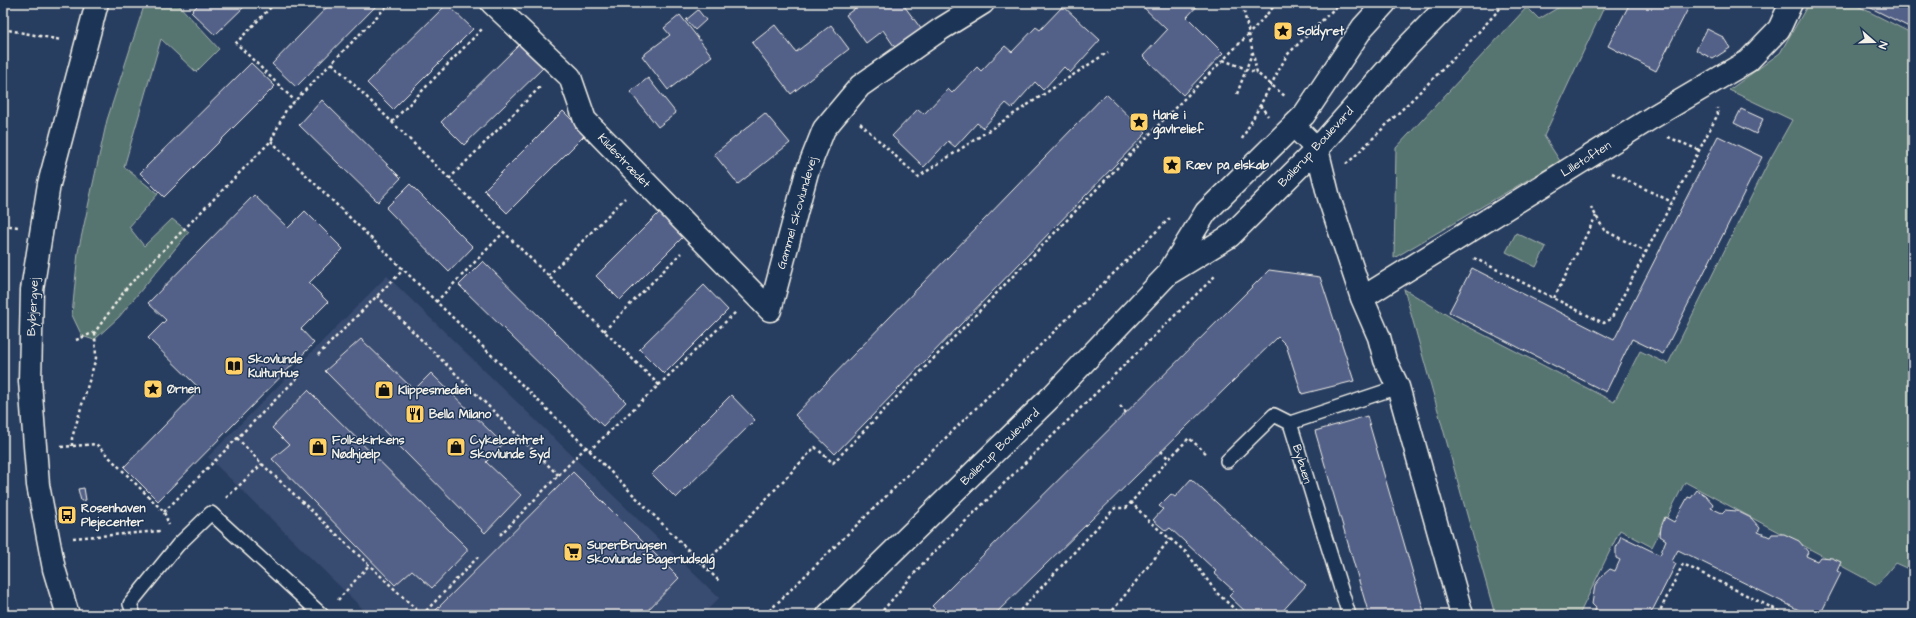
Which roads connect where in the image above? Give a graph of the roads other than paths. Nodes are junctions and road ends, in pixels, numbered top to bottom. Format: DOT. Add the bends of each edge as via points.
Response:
graph roads {
  1 [pos="97,3"];
  2 [pos="983,3"];
  3 [pos="1384,3"];
  4 [pos="1450,3"];
  5 [pos="1791,3"];
  6 [pos="496,7"];
  7 [pos="1294,126"];
  8 [pos="1317,149"];
  9 [pos="1167,275"];
  10 [pos="1362,298"];
  11 [pos="770,310"];
  12 [pos="1398,387"];
  13 [pos="1290,423"];
  14 [pos="1227,461"];
  15 [pos="68,615"];
  16 [pos="134,615"];
  17 [pos="322,615"];
  18 [pos="828,615"];
  19 [pos="1349,615"];
  20 [pos="1462,615"];
  1 -- 15 [label="street, Bybjergvej" via="49,184 32,290 30,381 38,485 54,569"];
  2 -- 11 [label="street, Gammel Skovlundevej" via="860,86 824,129 806,172"];
  3 -- 7 [label="street, Ballerup Boulevard" via="1363,27 1315,101"];
  4 -- 8 [label="street, Ballerup Boulevard" via="1409,45"];
  5 -- 10 [label="street, Lilletoften" via="1779,29 1748,61 1446,244"];
  6 -- 11 [label="street, Kildestrædet" via="570,77 585,120"];
  7 -- 8 [label="street"];
  7 -- 9 [label="street, Ballerup Boulevard" via="1206,212"];
  8 -- 9 [label="street, Ballerup Boulevard" via="1230,236"];
  8 -- 10 [label="street" via="1329,198"];
  9 -- 18 [label="street, Ballerup Boulevard" via="1053,396"];
  10 -- 12 [label="street"];
  12 -- 13 [label="lane"];
  12 -- 20 [label="street"];
  13 -- 14 [label="lane" via="1274,415"];
  13 -- 19 [label="lane, Bybuen"];
  16 -- 17 [label="lane" via="130,604 178,545 211,513"];
}
